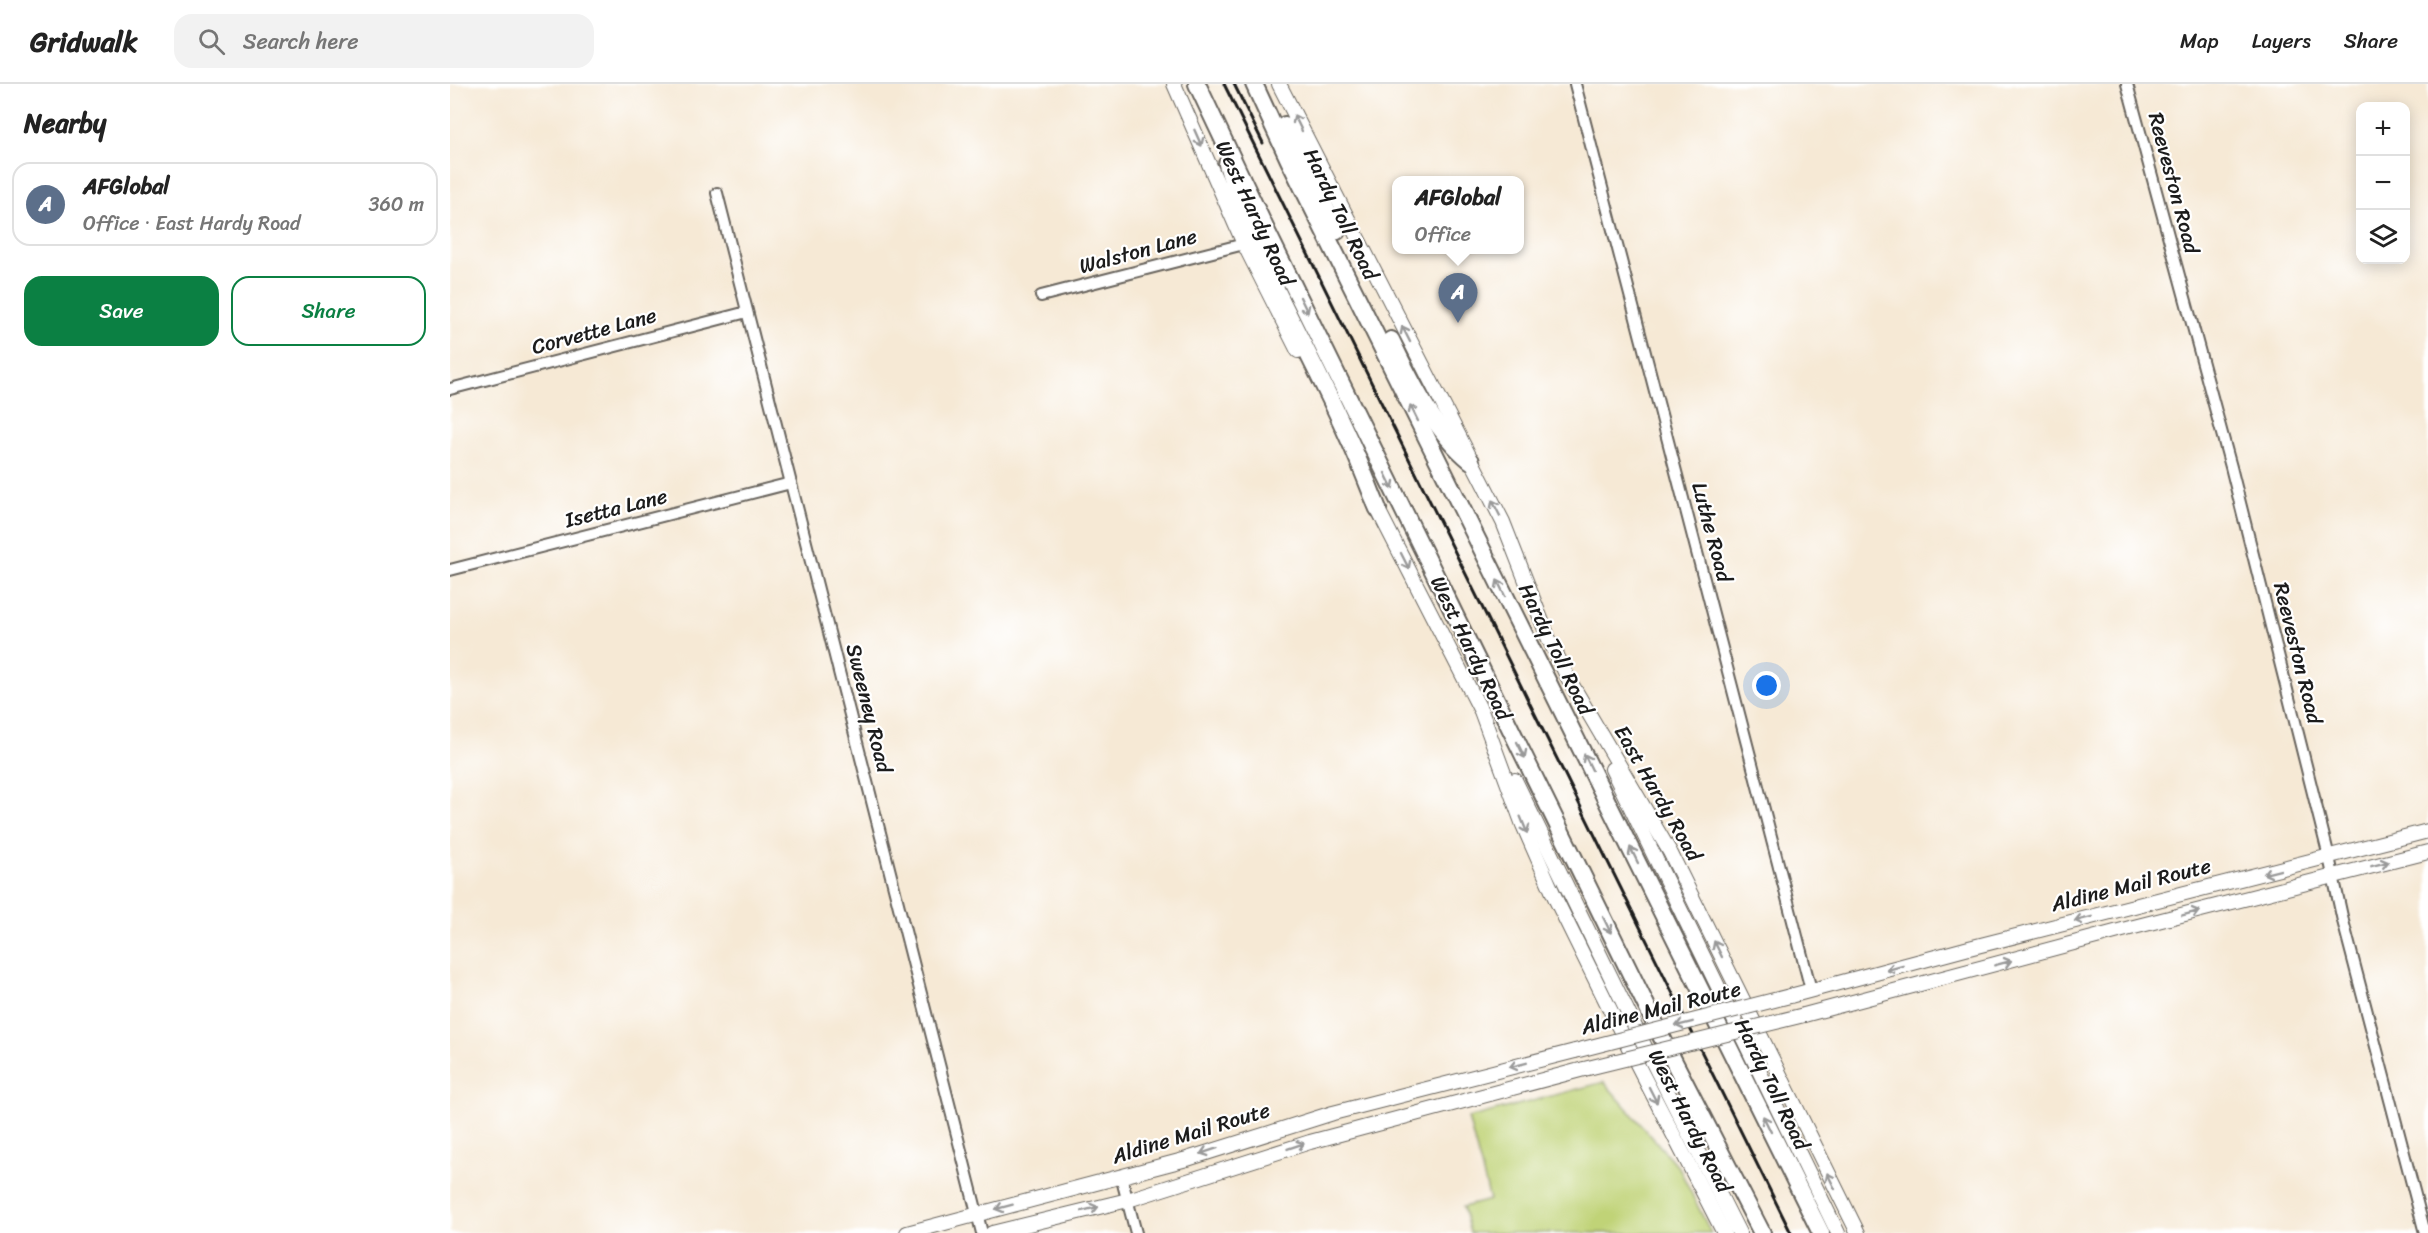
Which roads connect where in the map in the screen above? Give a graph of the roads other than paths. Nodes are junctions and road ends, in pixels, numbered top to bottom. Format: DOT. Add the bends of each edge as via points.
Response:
graph roads {
  1 [pos="1174,84"];
  2 [pos="1197,84"];
  3 [pos="1254,84"];
  4 [pos="1263,84"];
  5 [pos="1278,84"];
  6 [pos="1575,84"];
  7 [pos="2127,84"];
  8 [pos="1215,120"];
  9 [pos="717,193"];
  10 [pos="1244,243"];
  11 [pos="1041,296"];
  12 [pos="747,312"];
  13 [pos="450,389"];
  14 [pos="1471,461"];
  15 [pos="791,483"];
  16 [pos="1378,509"];
  17 [pos="450,570"];
  18 [pos="1568,678"];
  19 [pos="1481,711"];
  20 [pos="2428,831"];
  21 [pos="2428,852"];
  22 [pos="2329,857"];
  23 [pos="2333,876"];
  24 [pos="2126,908"];
  25 [pos="2130,928"];
  26 [pos="1969,948"];
  27 [pos="1976,970"];
  28 [pos="1811,990"];
  29 [pos="1729,1013"];
  30 [pos="1739,1031"];
  31 [pos="1639,1035"];
  32 [pos="1648,1054"];
  33 [pos="1438,1086"];
  34 [pos="1447,1106"];
  35 [pos="1262,1134"];
  36 [pos="1269,1155"];
  37 [pos="1121,1176"];
  38 [pos="1128,1200"];
  39 [pos="976,1214"];
  40 [pos="913,1232"];
  41 [pos="982,1233"];
  42 [pos="992,1233"];
  43 [pos="1136,1233"];
  44 [pos="1724,1233"];
  45 [pos="1739,1233"];
  46 [pos="1761,1233"];
  47 [pos="1821,1233"];
  48 [pos="1838,1233"];
  49 [pos="1858,1233"];
  50 [pos="2425,1233"];
  1 -- 10 [label="main road, West Hardy Road, one-way"];
  2 -- 8 [label="highway"];
  47 -- 3 [label="highway, Hardy Toll Road, one-way"];
  4 -- 14 [label="highway" via="1395,349 1430,411 1457,449"];
  14 -- 5 [label="main road, East Hardy Road, one-way"];
  6 -- 28 [label="street, Luthe Road"];
  7 -- 22 [label="street, Reeveston Road" via="2228,456"];
  8 -- 16 [label="highway" via="1235,195"];
  8 -- 46 [label="highway, one-way"];
  9 -- 12 [label="street, Sweeney Road"];
  10 -- 11 [label="street, Walston Lane"];
  10 -- 16 [label="main road, West Hardy Road"];
  12 -- 13 [label="street, Corvette Lane"];
  12 -- 15 [label="street, Sweeney Road"];
  18 -- 14 [label="main road, East Hardy Road, one-way" via="1503,522"];
  15 -- 17 [label="street, Isetta Lane"];
  15 -- 39 [label="street, Sweeney Road"];
  16 -- 19 [label="main road, West Hardy Road, one-way"];
  18 -- 29 [label="main road"];
  49 -- 18 [label="main road, East Hardy Road, one-way" via="1670,852"];
  19 -- 31 [label="main road"];
  19 -- 44 [label="main road, West Hardy Road, one-way" via="1523,825 1557,902"];
  20 -- 22 [label="main road, Aldine Mail Route"];
  23 -- 21 [label="main road, Aldine Mail Route, one-way"];
  22 -- 23 [label="street, Reeveston Road"];
  22 -- 24 [label="main road, Aldine Mail Route, one-way"];
  25 -- 23 [label="main road, Aldine Mail Route, one-way"];
  23 -- 50 [label="street, Reeveston Road"];
  24 -- 25 [label="main road"];
  24 -- 26 [label="main road, Aldine Mail Route, one-way"];
  27 -- 25 [label="main road, Aldine Mail Route, one-way"];
  26 -- 27 [label="main road"];
  26 -- 28 [label="main road, Aldine Mail Route, one-way"];
  27 -- 30 [label="main road, Aldine Mail Route, bridge"];
  28 -- 29 [label="main road, Aldine Mail Route, bridge"];
  29 -- 30 [label="main road"];
  29 -- 31 [label="main road, Aldine Mail Route, one-way, bridge"];
  30 -- 32 [label="main road, Aldine Mail Route, bridge"];
  30 -- 48 [label="main road"];
  31 -- 32 [label="main road"];
  31 -- 33 [label="main road, Aldine Mail Route, one-way, bridge"];
  32 -- 34 [label="main road, Aldine Mail Route, bridge"];
  32 -- 45 [label="main road"];
  33 -- 34 [label="main road"];
  33 -- 35 [label="main road, Aldine Mail Route"];
  36 -- 34 [label="main road, Aldine Mail Route, one-way"];
  35 -- 36 [label="main road"];
  35 -- 37 [label="main road, Aldine Mail Route, one-way"];
  36 -- 38 [label="main road, Aldine Mail Route"];
  37 -- 38 [label="street"];
  37 -- 39 [label="main road, Aldine Mail Route, one-way"];
  42 -- 38 [label="main road, Aldine Mail Route, one-way"];
  38 -- 43 [label="street"];
  39 -- 40 [label="main road, Aldine Mail Route"];
  39 -- 41 [label="street, Sweeney Road"];
}
